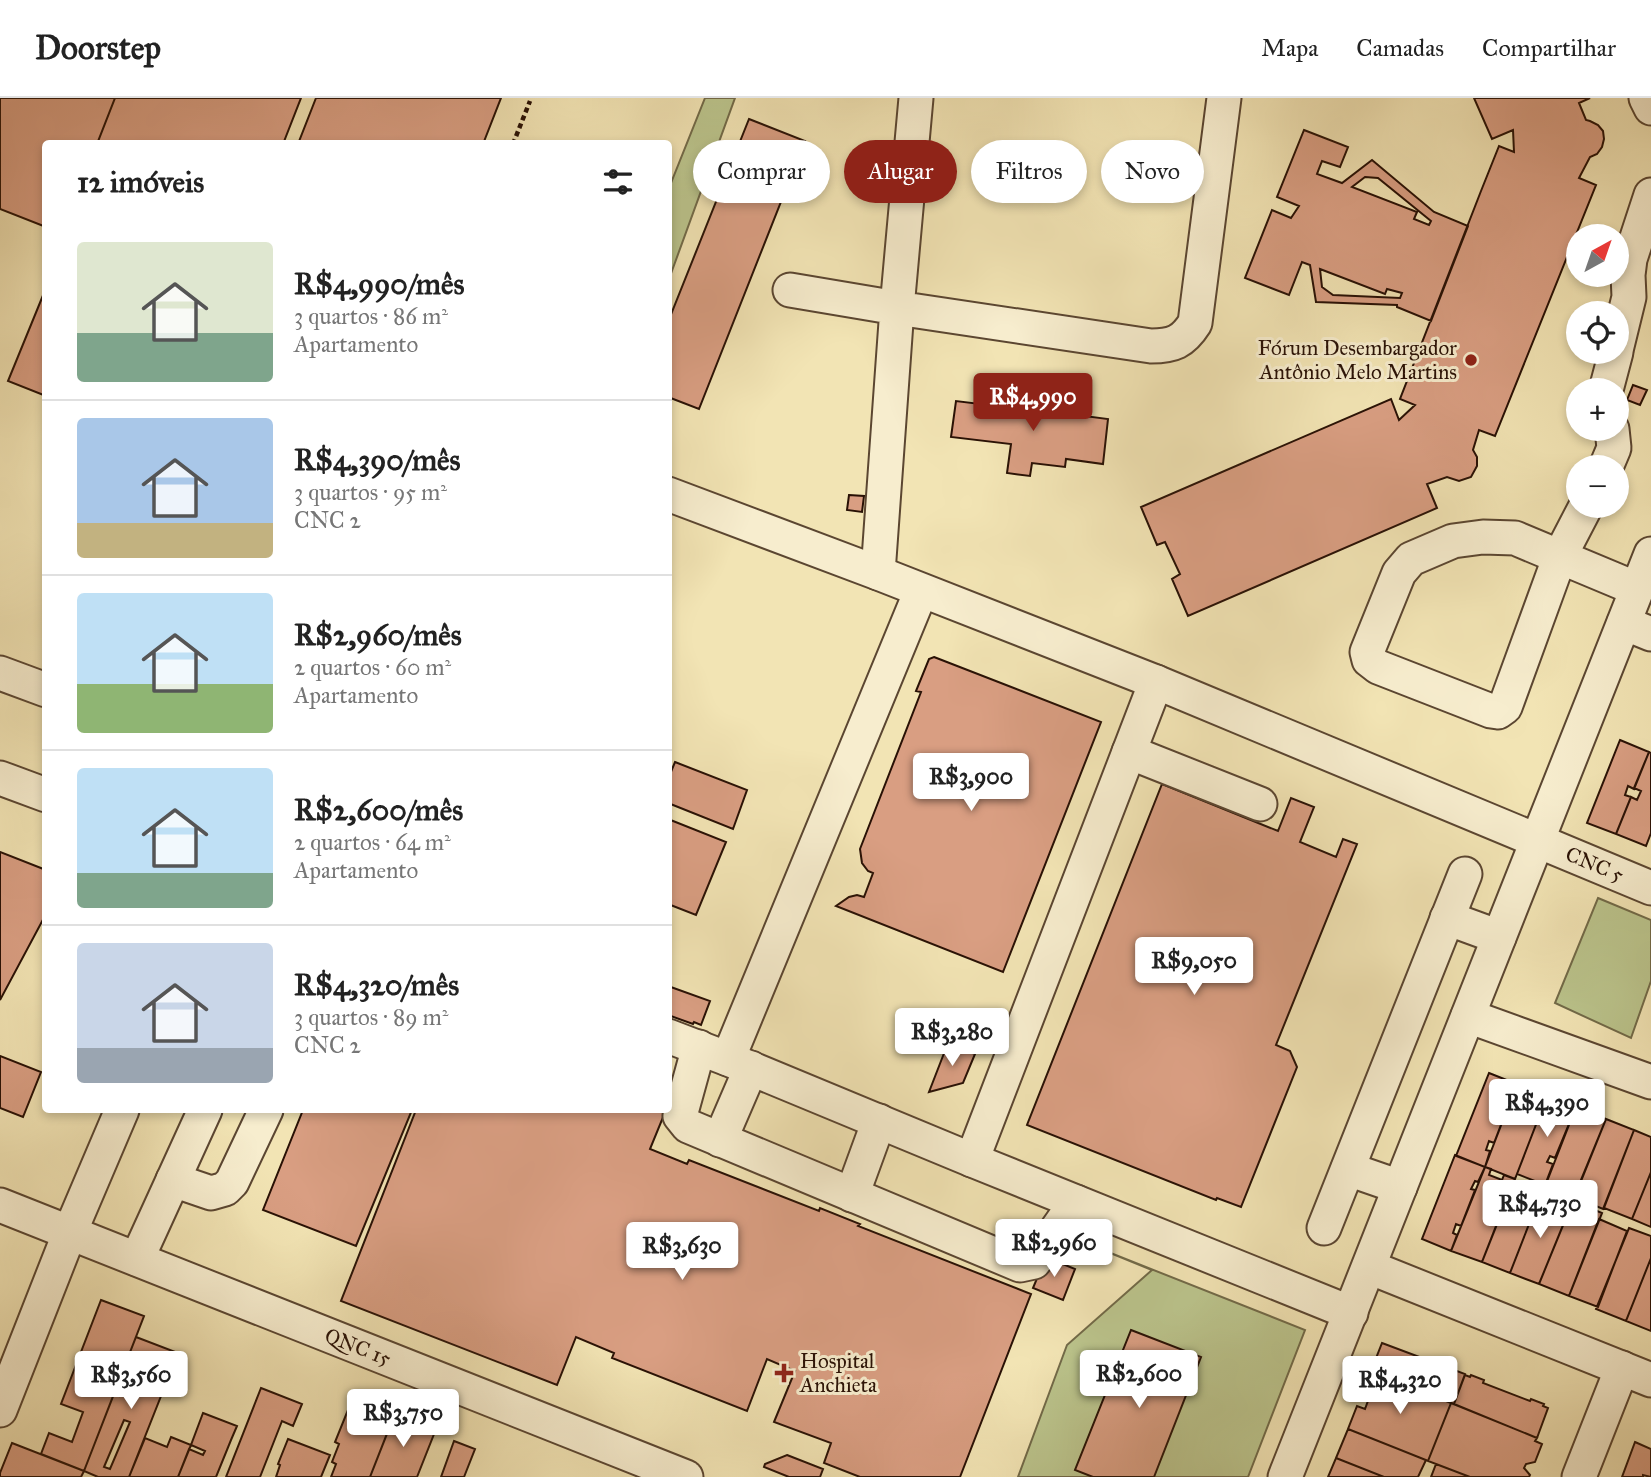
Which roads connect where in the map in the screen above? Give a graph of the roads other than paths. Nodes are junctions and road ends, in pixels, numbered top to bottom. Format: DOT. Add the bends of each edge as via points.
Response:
graph roads {
  1 [pos="916,98"];
  2 [pos="1224,98"];
  3 [pos="1646,98"];
  4 [pos="1651,108"];
  5 [pos="1651,195"];
  6 [pos="790,290"];
  7 [pos="1628,301"];
  8 [pos="897,308"];
  9 [pos="672,496"];
  10 [pos="1580,518"];
  11 [pos="1651,554"];
  12 [pos="1560,556"];
  13 [pos="878,573"];
  14 [pos="1637,589"];
  15 [pos="921,591"];
  16 [pos="1637,628"];
  17 [pos="0,673"];
  18 [pos="1156,682"];
  19 [pos="42,689"];
  20 [pos="1129,752"];
  21 [pos="0,778"];
  22 [pos="42,794"];
  23 [pos="1260,804"];
  24 [pos="1537,842"];
  25 [pos="1465,874"];
  26 [pos="1651,888"];
  27 [pos="1447,918"];
  28 [pos="1499,937"];
  29 [pos="1468,1016"];
  30 [pos="672,1038"];
  31 [pos="726,1058"];
  32 [pos="1651,1082"];
  33 [pos="121,1113"];
  34 [pos="204,1113"];
  35 [pos="265,1113"];
  36 [pos="879,1121"];
  37 [pos="720,1140"];
  38 [pos="972,1160"];
  39 [pos="1348,1169"];
  40 [pos="173,1180"];
  41 [pos="1400,1187"];
  42 [pos="852,1195"];
  43 [pos="1076,1202"];
  44 [pos="0,1205"];
  45 [pos="1324,1228"];
  46 [pos="70,1232"];
  47 [pos="137,1259"];
  48 [pos="1369,1267"];
  49 [pos="1351,1313"];
  50 [pos="1637,1374"];
  51 [pos="0,1410"];
  52 [pos="686,1477"];
  53 [pos="1285,1477"];
  54 [pos="1579,1477"];
  1 -- 8 [label="street"];
  2 -- 8 [label="street" via="1195,323 1176,342 1151,346"];
  3 -- 4 [label="street"];
  5 -- 7 [label="street" via="1630,259"];
  6 -- 8 [label="street"];
  8 -- 13 [label="street"];
  9 -- 13 [label="street, CNC 5"];
  10 -- 12 [label="street"];
  11 -- 14 [label="street"];
  12 -- 12 [label="street" via="1515,538 1483,537 1453,541 1411,559 1399,573 1367,652 1369,660 1499,712 1505,708"];
  12 -- 14 [label="street"];
  13 -- 15 [label="street, CNC 5"];
  14 -- 16 [label="street"];
  15 -- 18 [label="street, CNC 5"];
  15 -- 31 [label="street"];
  16 -- 24 [label="street"];
  17 -- 19 [label="street"];
  18 -- 20 [label="street"];
  18 -- 24 [label="street, CNC 5"];
  20 -- 23 [label="street"];
  20 -- 38 [label="street"];
  21 -- 22 [label="street"];
  24 -- 26 [label="street, CNC 5"];
  24 -- 28 [label="street"];
  25 -- 27 [label="street"];
  27 -- 28 [label="street"];
  27 -- 39 [label="street"];
  28 -- 29 [label="street"];
  29 -- 32 [label="street"];
  29 -- 41 [label="street"];
  30 -- 31 [label="street"];
  31 -- 36 [label="street"];
  31 -- 37 [label="street"];
  31 -- 37 [label="street" via="680,1116 688,1126"];
  33 -- 46 [label="street"];
  34 -- 40 [label="street"];
  35 -- 40 [label="street" via="225,1189 211,1193"];
  36 -- 38 [label="street"];
  36 -- 42 [label="street"];
  37 -- 42 [label="street"];
  38 -- 43 [label="street"];
  39 -- 41 [label="street"];
  39 -- 45 [label="street"];
  40 -- 47 [label="street"];
  41 -- 48 [label="street"];
  42 -- 43 [label="street" via="1020,1265 1034,1262"];
  43 -- 49 [label="street"];
  44 -- 46 [label="street, QNC 15"];
  46 -- 47 [label="street, QNC 15"];
  46 -- 51 [label="street"];
  47 -- 52 [label="street, QNC 15"];
  48 -- 49 [label="street"];
  48 -- 50 [label="street"];
  49 -- 53 [label="street"];
  50 -- 54 [label="street"];
}
